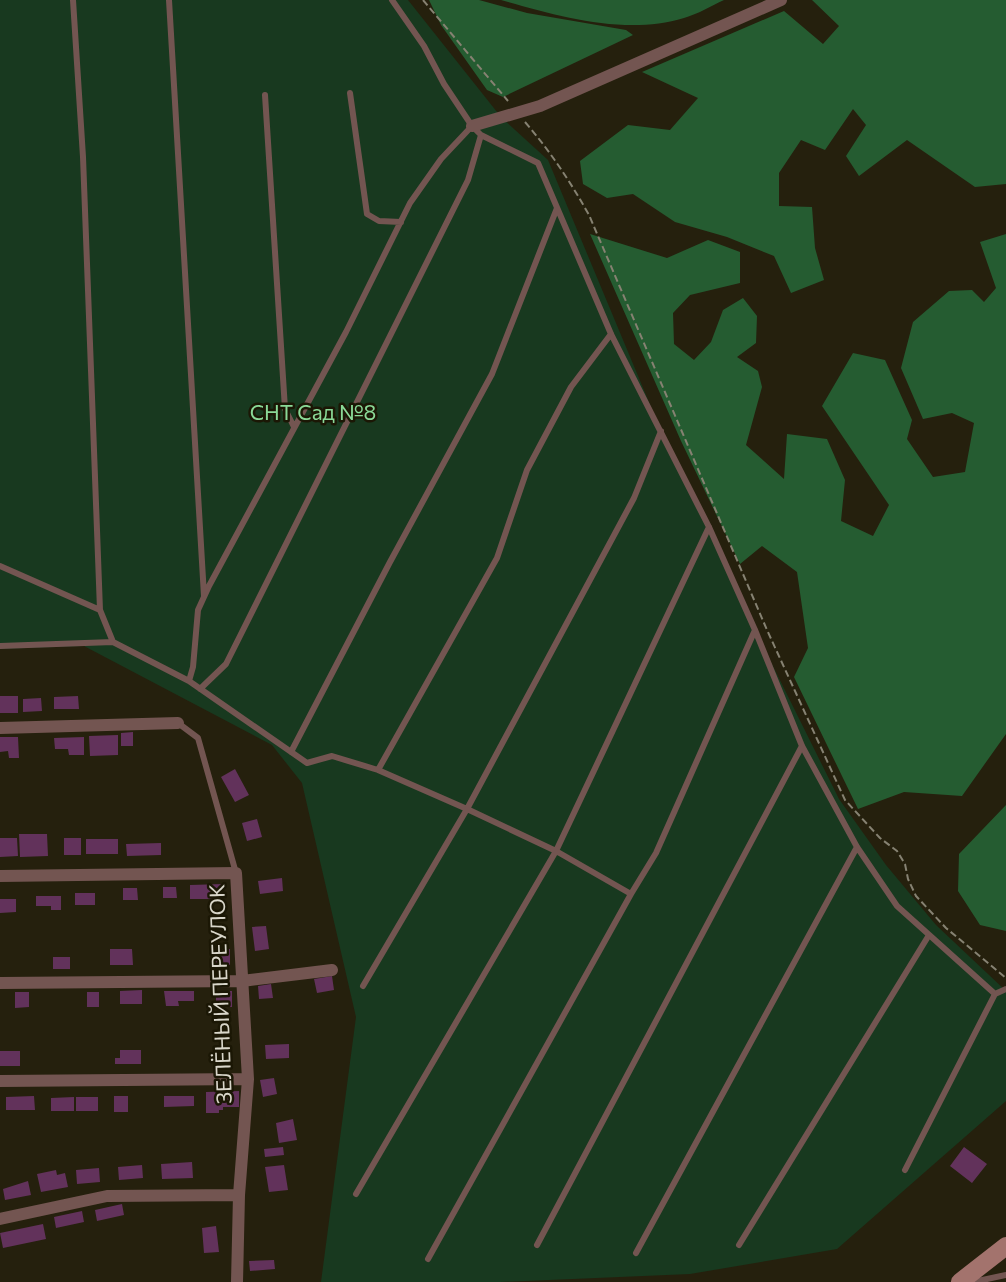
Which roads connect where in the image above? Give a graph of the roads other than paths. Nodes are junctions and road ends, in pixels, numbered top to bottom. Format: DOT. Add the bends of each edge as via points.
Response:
graph roads {
  1 [pos="73,0"];
  2 [pos="169,0"];
  3 [pos="392,0"];
  4 [pos="781,0"];
  5 [pos="350,93"];
  6 [pos="265,95"];
  7 [pos="477,131"];
  8 [pos="557,208"];
  9 [pos="401,222"];
  10 [pos="611,334"];
  11 [pos="294,428"];
  12 [pos="661,431"];
  13 [pos="709,527"];
  14 [pos="0,566"];
  15 [pos="204,597"];
  16 [pos="100,610"];
  17 [pos="755,630"];
  18 [pos="113,642"];
  19 [pos="0,646"];
  20 [pos="189,681"];
  21 [pos="201,688"];
  22 [pos="178,723"];
  23 [pos="0,728"];
  24 [pos="802,746"];
  25 [pos="290,752"];
  26 [pos="378,770"];
  27 [pos="467,809"];
  28 [pos="857,847"];
  29 [pos="556,851"];
  30 [pos="236,873"];
  31 [pos="0,876"];
  32 [pos="631,894"];
  33 [pos="929,935"];
  34 [pos="332,970"];
  35 [pos="242,981"];
  36 [pos="0,983"];
  37 [pos="363,986"];
  38 [pos="1006,989"];
  39 [pos="995,994"];
  40 [pos="248,1079"];
  41 [pos="0,1081"];
  42 [pos="905,1170"];
  43 [pos="356,1194"];
  44 [pos="239,1195"];
  45 [pos="0,1219"];
  46 [pos="537,1245"];
  47 [pos="739,1245"];
  48 [pos="1006,1246"];
  49 [pos="636,1253"];
  50 [pos="428,1259"];
  51 [pos="1006,1275"];
  52 [pos="237,1282"];
  53 [pos="960,1282"];
  54 [pos="974,1282"];
  1 -- 16 [label="lane"];
  2 -- 15 [label="lane"];
  3 -- 7 [label="lane"];
  4 -- 7 [label="street"];
  5 -- 9 [label="lane" via="367,214 379,221"];
  6 -- 11 [label="lane" via="285,409"];
  7 -- 8 [label="lane" via="538,163"];
  7 -- 9 [label="lane" via="441,159"];
  7 -- 21 [label="lane" via="468,180 226,664"];
  8 -- 10 [label="lane"];
  8 -- 25 [label="lane" via="492,374"];
  9 -- 11 [label="lane"];
  10 -- 12 [label="lane"];
  10 -- 26 [label="lane" via="571,387 527,470 497,558"];
  11 -- 15 [label="lane"];
  12 -- 13 [label="lane"];
  12 -- 27 [label="lane" via="634,498"];
  13 -- 17 [label="lane"];
  13 -- 29 [label="lane"];
  14 -- 16 [label="lane"];
  15 -- 20 [label="lane" via="198,610"];
  16 -- 18 [label="lane"];
  17 -- 24 [label="lane"];
  17 -- 32 [label="lane" via="656,853"];
  18 -- 19 [label="lane"];
  18 -- 20 [label="lane"];
  20 -- 21 [label="lane"];
  21 -- 25 [label="lane"];
  22 -- 23 [label="street"];
  22 -- 30 [label="lane" via="198,738"];
  24 -- 28 [label="lane"];
  24 -- 46 [label="lane"];
  25 -- 26 [label="lane" via="307,763 332,756"];
  26 -- 27 [label="lane"];
  27 -- 29 [label="lane"];
  27 -- 37 [label="lane"];
  28 -- 33 [label="lane" via="897,906"];
  28 -- 49 [label="lane"];
  29 -- 32 [label="lane"];
  29 -- 43 [label="lane"];
  30 -- 31 [label="street"];
  30 -- 35 [label="street, ЗЕЛЁНЫЙ ПЕРЕУЛОК"];
  32 -- 50 [label="lane"];
  33 -- 39 [label="lane"];
  33 -- 47 [label="lane"];
  34 -- 35 [label="street"];
  35 -- 36 [label="street"];
  35 -- 40 [label="street, ЗЕЛЁНЫЙ ПЕРЕУЛОК"];
  38 -- 39 [label="lane"];
  39 -- 42 [label="lane"];
  40 -- 41 [label="street"];
  40 -- 44 [label="street, ЗЕЛЁНЫЙ ПЕРЕУЛОК"];
  44 -- 45 [label="street" via="107,1196"];
  44 -- 52 [label="street, ЗЕЛЁНЫЙ ПЕРЕУЛОК"];
  48 -- 53 [label="main road"];
  51 -- 54 [label="lane"];
}
